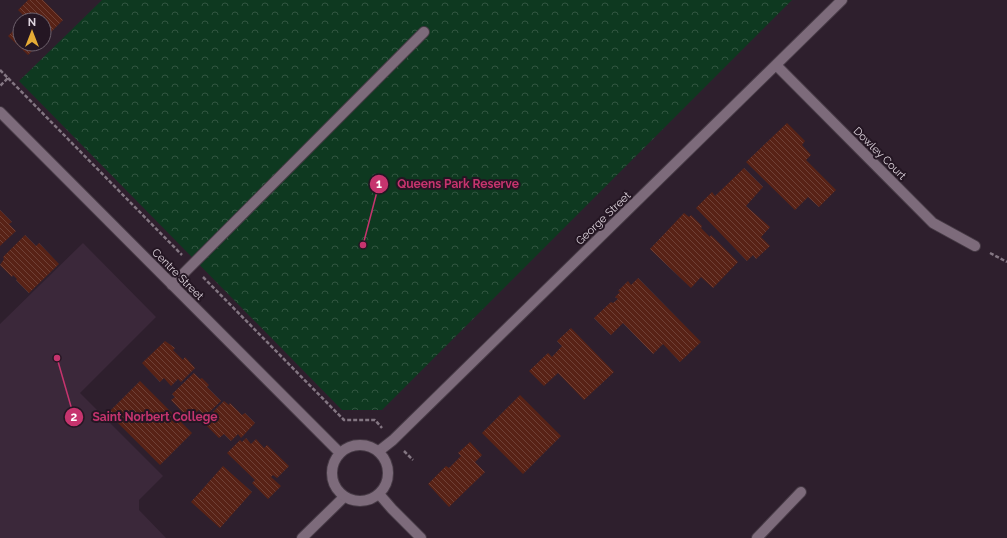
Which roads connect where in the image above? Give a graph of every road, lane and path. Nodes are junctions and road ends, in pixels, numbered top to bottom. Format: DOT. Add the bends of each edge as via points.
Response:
graph roads {
  1 [pos="842,0"];
  2 [pos="424,32"];
  3 [pos="777,66"];
  4 [pos="0,70"];
  5 [pos="8,78"];
  6 [pos="0,86"];
  7 [pos="0,112"];
  8 [pos="975,246"];
  9 [pos="1007,262"];
  10 [pos="192,265"];
  11 [pos="172,285"];
  12 [pos="393,440"];
  13 [pos="379,451"];
  14 [pos="340,453"];
  15 [pos="413,460"];
  16 [pos="801,492"];
  17 [pos="380,494"];
  18 [pos="344,497"];
  19 [pos="302,538"];
  20 [pos="421,538"];
  21 [pos="757,538"];
  1 -- 3 [label="street, George Street"];
  2 -- 10 [label="street"];
  3 -- 8 [label="street, Dowley Court" via="933,223"];
  3 -- 12 [label="street, George Street"];
  4 -- 5 [label="path"];
  5 -- 6 [label="path"];
  5 -- 10 [label="path"];
  7 -- 11 [label="street, Centre Street"];
  8 -- 9 [label="path"];
  10 -- 11 [label="street"];
  10 -- 12 [label="path" via="344,420 375,420"];
  11 -- 14 [label="street, Centre Street"];
  12 -- 13 [label="street, George Street"];
  12 -- 15 [label="path"];
  13 -- 14 [label="street" via="364,445 355,445"];
  13 -- 17 [label="street" via="388,469 385,486"];
  14 -- 18 [label="street" via="333,464 331,476"];
  16 -- 21 [label="street"];
  17 -- 18 [label="street" via="362,501 352,501"];
  17 -- 20 [label="street"];
  18 -- 19 [label="street"];
}
